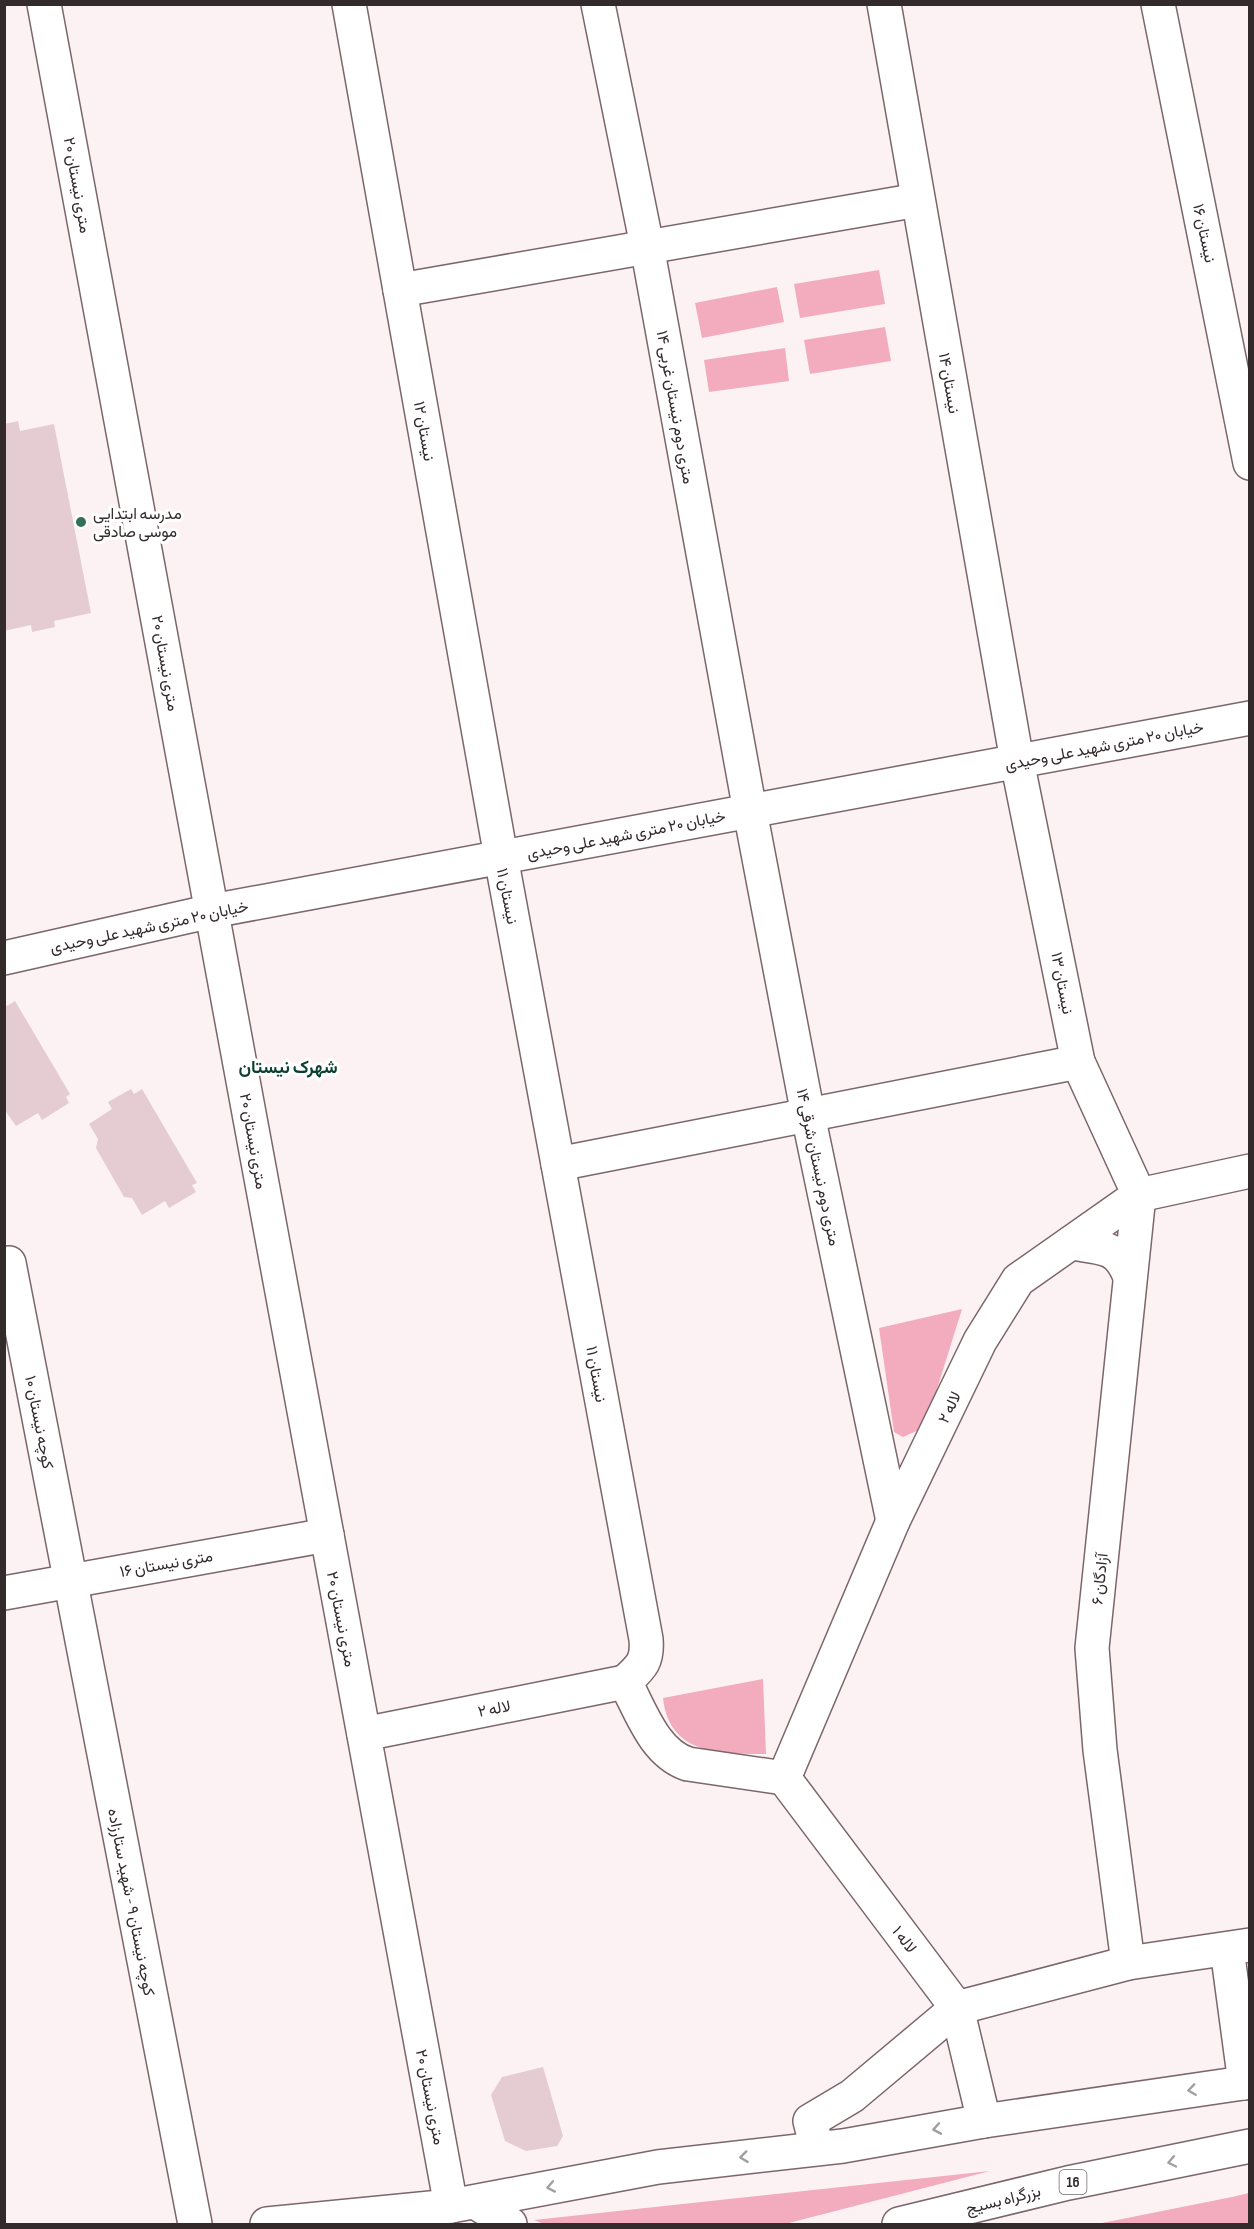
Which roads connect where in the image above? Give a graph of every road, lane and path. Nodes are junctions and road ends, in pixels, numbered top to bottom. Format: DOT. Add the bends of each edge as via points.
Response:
graph roads {
  1 [pos="44,4"];
  2 [pos="349,4"];
  3 [pos="598,4"];
  4 [pos="884,4"];
  5 [pos="1158,4"];
  6 [pos="918,200"];
  7 [pos="647,246"];
  8 [pos="400,290"];
  9 [pos="1240,356"];
  10 [pos="1250,463"];
  11 [pos="1250,718"];
  12 [pos="1017,761"];
  13 [pos="750,811"];
  14 [pos="501,857"];
  15 [pos="212,911"];
  16 [pos="4,957"];
  17 [pos="1078,1062"];
  18 [pos="808,1115"];
  19 [pos="558,1164"];
  20 [pos="1250,1171"];
  21 [pos="1139,1195"];
  22 [pos="1071,1243"];
  23 [pos="9,1263"];
  24 [pos="1130,1277"];
  25 [pos="893,1521"];
  26 [pos="327,1535"];
  27 [pos="70,1580"];
  28 [pos="4,1593"];
  29 [pos="625,1682"];
  30 [pos="364,1734"];
  31 [pos="784,1778"];
  32 [pos="1238,1947"];
  33 [pos="1128,1963"];
  34 [pos="957,2008"];
  35 [pos="1247,2082"];
  36 [pos="984,2121"];
  37 [pos="1250,2145"];
  38 [pos="817,2148"];
  39 [pos="463,2204"];
  40 [pos="195,2224"];
  41 [pos="267,2224"];
  42 [pos="510,2224"];
  43 [pos="899,2224"];
  1 -- 15 [label="main road, ۲۰ متری نیستان"];
  2 -- 8 [label="main road, نیستان ۱۲"];
  3 -- 7 [label="main road, ۱۴ متری دوم نیستان غربی"];
  4 -- 6 [label="main road, نیستان ۱۴"];
  5 -- 9 [label="main road, نیستان ۱۶"];
  6 -- 7 [label="main road"];
  6 -- 12 [label="main road, نیستان ۱۴"];
  7 -- 8 [label="main road"];
  7 -- 13 [label="main road, ۱۴ متری دوم نیستان غربی"];
  8 -- 14 [label="main road, نیستان ۱۲"];
  9 -- 10 [label="main road, نیستان ۱۶"];
  11 -- 12 [label="main road, خیابان ۲۰ متری شهید علی وحیدی"];
  12 -- 13 [label="main road, خیابان ۲۰ متری شهید علی وحیدی"];
  12 -- 17 [label="main road, نیستان ۱۳"];
  13 -- 14 [label="main road, خیابان ۲۰ متری شهید علی وحیدی"];
  13 -- 18 [label="main road, ۱۴ متری دوم نیستان شرقی"];
  14 -- 15 [label="main road, خیابان ۲۰ متری شهید علی وحیدی"];
  14 -- 19 [label="main road, نیستان ۱۱"];
  15 -- 16 [label="main road, خیابان ۲۰ متری شهید علی وحیدی"];
  15 -- 26 [label="main road, ۲۰ متری نیستان"];
  17 -- 18 [label="main road"];
  17 -- 21 [label="main road, نیستان ۱۳"];
  18 -- 19 [label="main road"];
  18 -- 25 [label="main road, ۱۴ متری دوم نیستان شرقی"];
  19 -- 29 [label="main road, نیستان ۱۱" via="648,1652 643,1665"];
  20 -- 21 [label="main road, لاله ۲"];
  21 -- 22 [label="main road, لاله ۲"];
  21 -- 24 [label="main road, آزادگان ۶"];
  22 -- 24 [label="main road" via="1107,1249 1124,1260"];
  22 -- 25 [label="main road, لاله ۲" via="1018,1280 981,1341"];
  23 -- 27 [label="main road, کوچه نیستان ۱۰"];
  24 -- 33 [label="main road, آزادگان ۶" via="1092,1648 1100,1750"];
  25 -- 31 [label="main road, لاله ۲"];
  26 -- 27 [label="main road, ۱۶ متری نیستان"];
  26 -- 30 [label="main road, ۲۰ متری نیستان"];
  27 -- 28 [label="main road, ۱۶ متری نیستان"];
  27 -- 40 [label="main road, کوچه نیستان ۹ - شهید ستارزاده"];
  29 -- 30 [label="main road, لاله ۲"];
  29 -- 31 [label="main road" via="655,1738 675,1760"];
  30 -- 39 [label="main road, ۲۰ متری نیستان"];
  31 -- 34 [label="main road, لاله ۱"];
  32 -- 33 [label="main road"];
  32 -- 35 [label="main road"];
  33 -- 34 [label="main road"];
  34 -- 36 [label="main road, لاله ۱"];
  34 -- 38 [label="main road" via="852,2096 810,2121"];
  35 -- 36 [label="main road, one-way"];
  36 -- 38 [label="main road, one-way"];
  37 -- 43 [label="main road, بزرگراه بسیج / 16, one-way"];
  38 -- 39 [label="main road, one-way" via="658,2167"];
  39 -- 41 [label="main road"];
  39 -- 42 [label="main road"];
}
